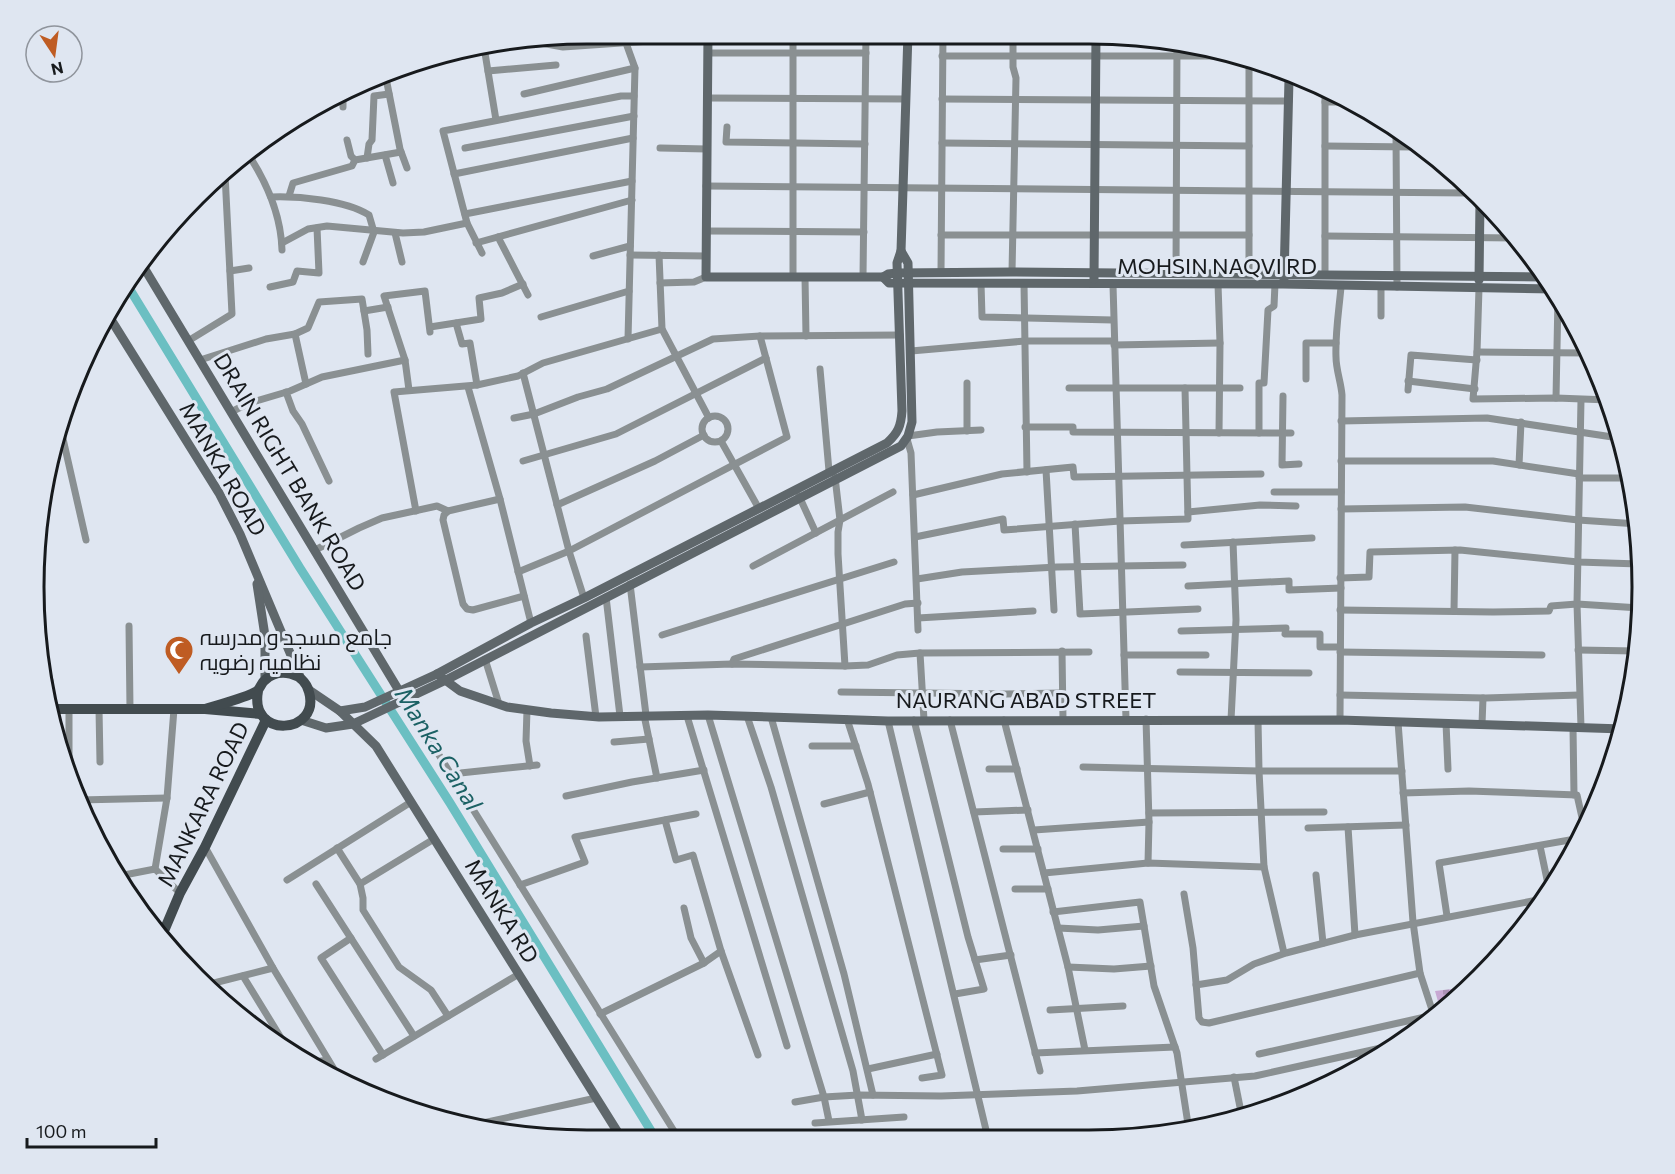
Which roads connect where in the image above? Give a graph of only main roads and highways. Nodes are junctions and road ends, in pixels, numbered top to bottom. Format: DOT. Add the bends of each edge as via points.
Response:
graph roads {
  1 [pos="258,691"];
  2 [pos="58,709"];
  3 [pos="204,709"];
  4 [pos="264,717"];
  5 [pos="165,929"];
  1 -- 3 [label="main road"];
  1 -- 4 [label="main road" via="256,699"];
  1 -- 4 [label="main road" via="265,680 279,673 294,675 309,690 311,701 301,720 280,726"];
  2 -- 3 [label="main road"];
  3 -- 4 [label="main road"];
  4 -- 5 [label="main road, MANKARA ROAD"];
}
